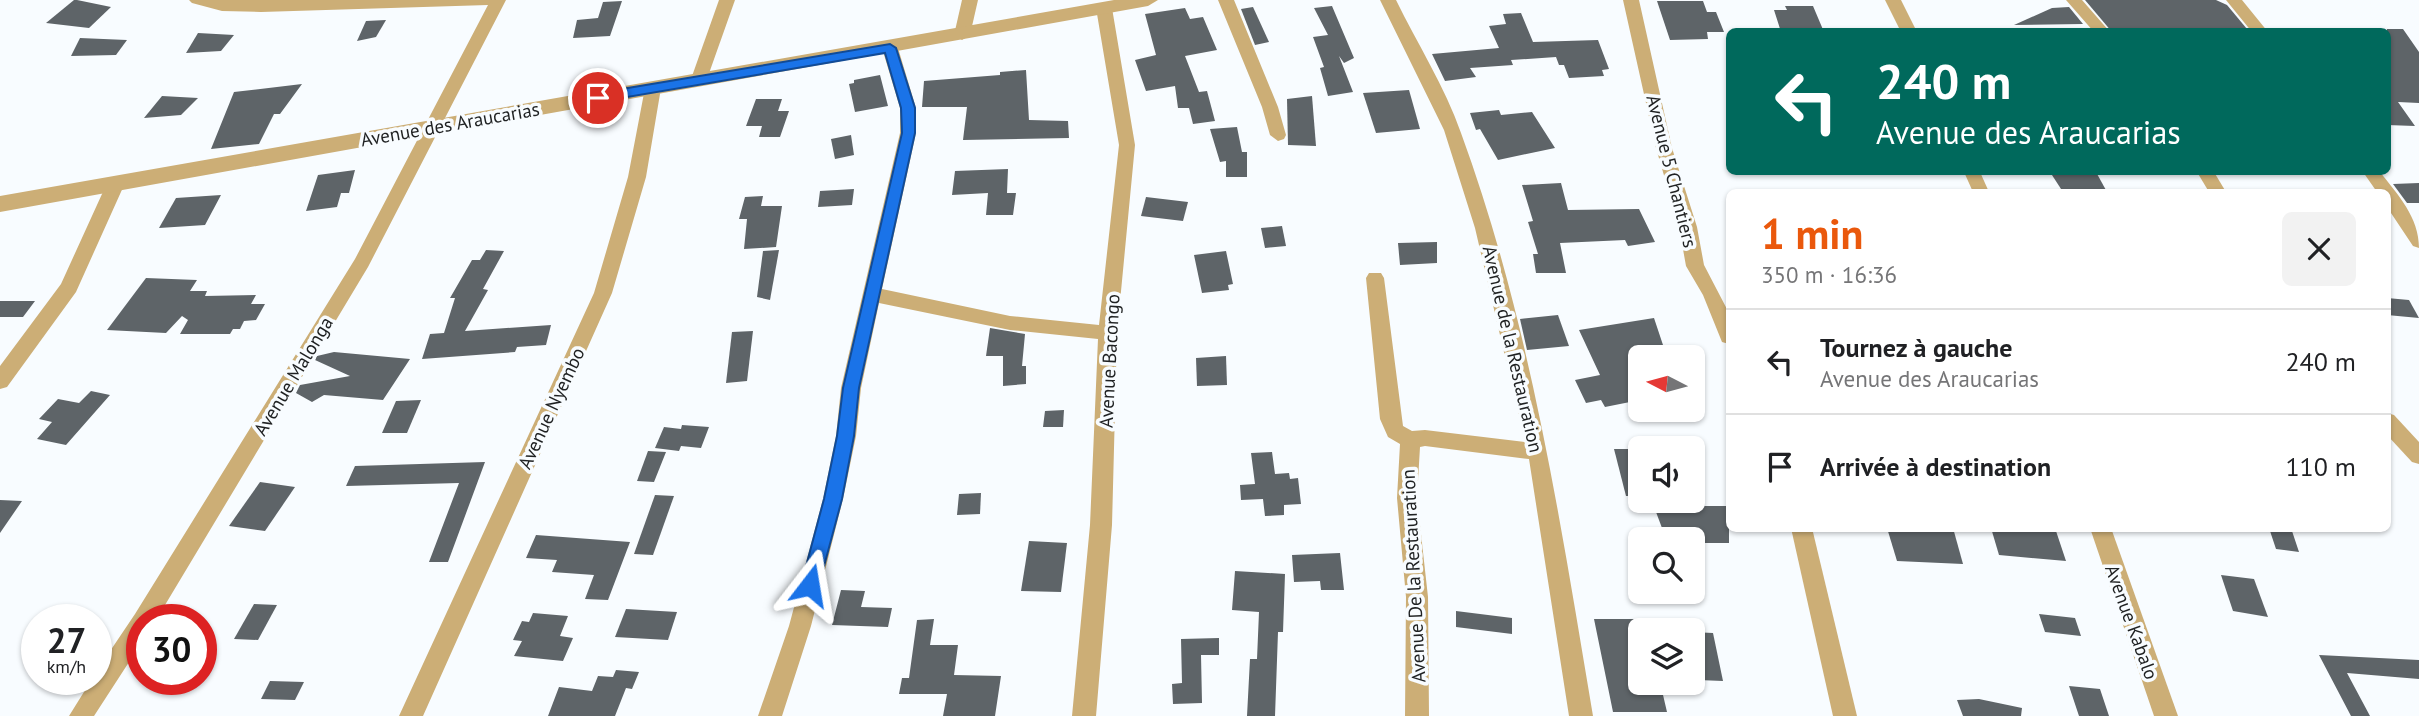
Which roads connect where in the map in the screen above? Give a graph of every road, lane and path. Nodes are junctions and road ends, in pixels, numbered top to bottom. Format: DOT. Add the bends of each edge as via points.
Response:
graph roads {
  1 [pos="197,0"];
  2 [pos="490,0"];
  3 [pos="498,0"];
  4 [pos="727,0"];
  5 [pos="970,0"];
  6 [pos="1148,0"];
  7 [pos="1226,0"];
  8 [pos="1388,0"];
  9 [pos="1631,0"];
  10 [pos="1893,0"];
  11 [pos="2074,0"];
  12 [pos="2234,0"];
  13 [pos="1104,8"];
  14 [pos="1907,28"];
  15 [pos="2099,28"];
  16 [pos="2258,28"];
  17 [pos="962,35"];
  18 [pos="890,48"];
  19 [pos="699,79"];
  20 [pos="653,88"];
  21 [pos="434,127"];
  22 [pos="1278,135"];
  23 [pos="2373,175"];
  24 [pos="116,183"];
  25 [pos="2384,189"];
  26 [pos="2391,199"];
  27 [pos="0,204"];
  28 [pos="2419,241"];
  29 [pos="1375,278"];
  30 [pos="872,294"];
  31 [pos="1726,329"];
  32 [pos="1108,333"];
  33 [pos="0,381"];
  34 [pos="2391,425"];
  35 [pos="1410,440"];
  36 [pos="1538,452"];
  37 [pos="2419,456"];
  38 [pos="1802,532"];
  39 [pos="2101,532"];
  40 [pos="153,604"];
  41 [pos="126,647"];
  42 [pos="81,716"];
  43 [pos="411,716"];
  44 [pos="770,716"];
  45 [pos="1084,716"];
  46 [pos="1418,716"];
  47 [pos="1581,716"];
  48 [pos="1845,716"];
  49 [pos="2165,716"];
  1 -- 2 [label="street" via="261,7"];
  3 -- 21 [label="street, Avenue Malonga"];
  4 -- 19 [label="street"];
  5 -- 17 [label="street"];
  6 -- 13 [label="street, Avenue des Araucarias"];
  7 -- 22 [label="street"];
  8 -- 36 [label="street, Avenue de la Restauration" via="1452,130 1471,180"];
  9 -- 31 [label="street, Avenue 5 Chantiers" via="1696,266"];
  10 -- 14 [label="street"];
  11 -- 15 [label="street"];
  12 -- 16 [label="street"];
  13 -- 17 [label="street, Avenue des Araucarias"];
  13 -- 32 [label="street, Avenue Bacongo" via="1127,145"];
  17 -- 18 [label="street, Avenue des Araucarias"];
  18 -- 19 [label="street, Avenue des Araucarias"];
  18 -- 30 [label="street" via="908,108 908,133"];
  19 -- 20 [label="street, Avenue des Araucarias"];
  20 -- 21 [label="street, Avenue des Araucarias"];
  20 -- 43 [label="street, Avenue Nyembo" via="637,177 603,293"];
  21 -- 24 [label="street, Avenue des Araucarias"];
  21 -- 40 [label="street, Avenue Malonga" via="362,262"];
  23 -- 25 [label="street"];
  24 -- 27 [label="street, Avenue des Araucarias"];
  24 -- 33 [label="street" via="69,287"];
  26 -- 28 [label="street"];
  29 -- 35 [label="street" via="1390,419 1395,431"];
  30 -- 32 [label="street" via="1010,323"];
  30 -- 44 [label="street" via="833,499 800,626"];
  32 -- 45 [label="street, Avenue Bacongo" via="1101,525"];
  34 -- 37 [label="street"];
  35 -- 36 [label="street, Avenue De la Restauration"];
  35 -- 46 [label="street, Avenue De la Restauration" via="1407,498 1417,597"];
  36 -- 47 [label="street, Avenue de la Restauration"];
  38 -- 48 [label="street"];
  39 -- 49 [label="street, Avenue Kabalo"];
  41 -- 42 [label="street, Avenue Malonga"];
}
